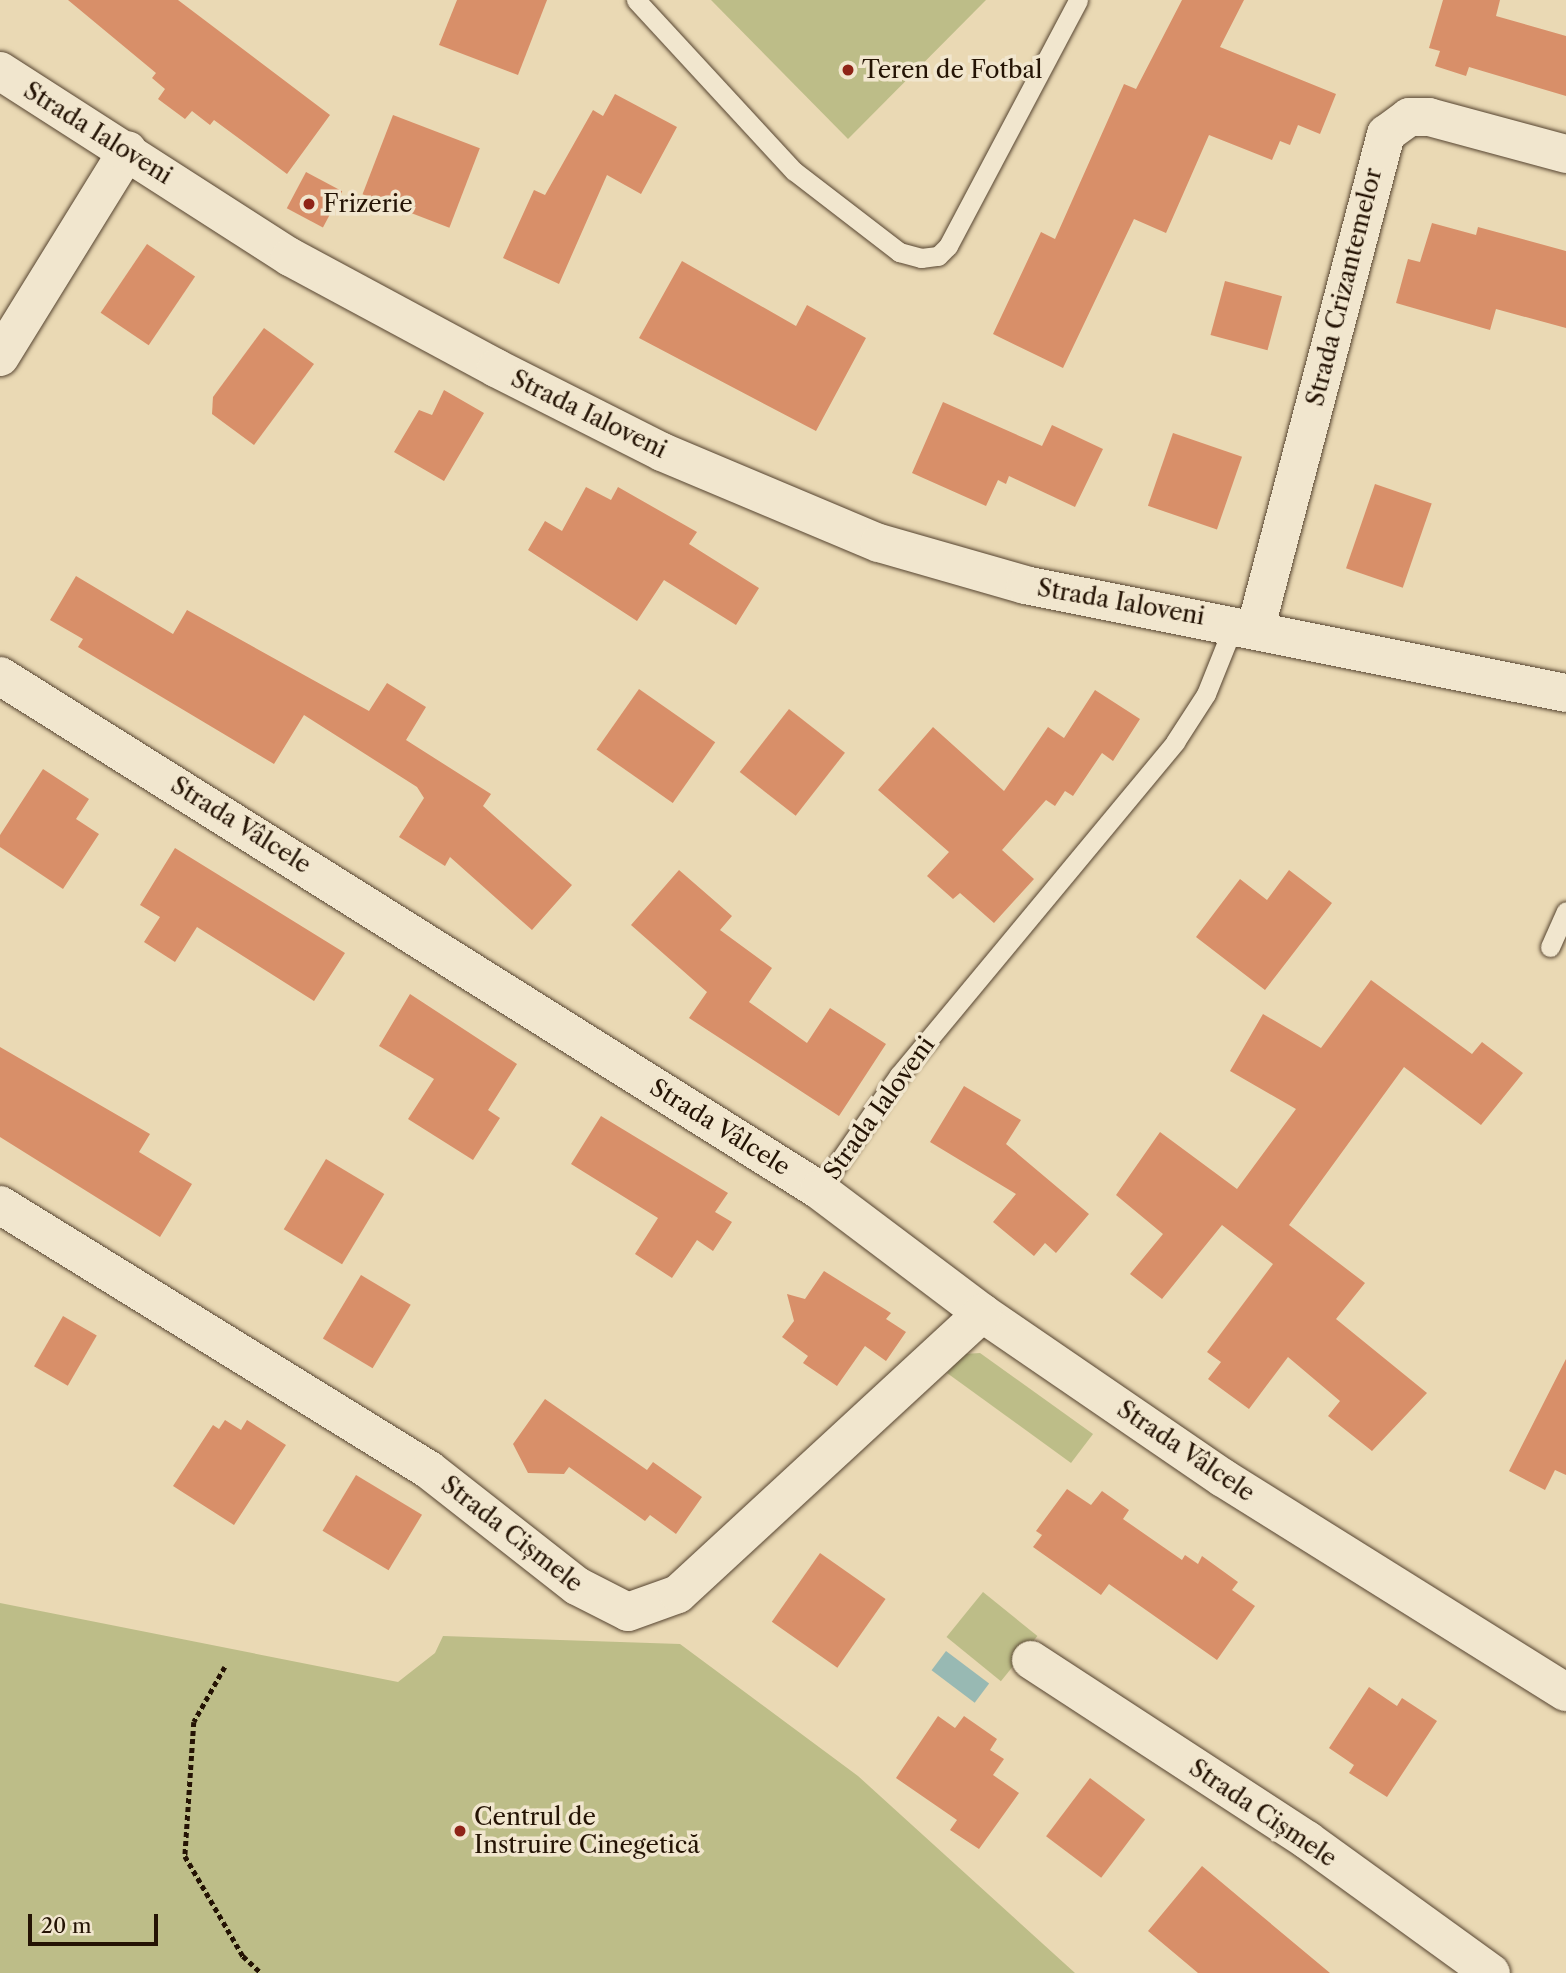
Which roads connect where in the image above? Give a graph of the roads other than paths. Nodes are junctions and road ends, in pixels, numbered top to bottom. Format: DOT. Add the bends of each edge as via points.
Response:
graph roads {
  1 [pos="636,0"];
  2 [pos="1078,0"];
  3 [pos="0,71"];
  4 [pos="128,150"];
  5 [pos="1566,154"];
  6 [pos="0,356"];
  7 [pos="1246,624"];
  8 [pos="0,676"];
  9 [pos="1566,693"];
  10 [pos="1566,911"];
  11 [pos="1550,947"];
  12 [pos="820,1190"];
  13 [pos="0,1205"];
  14 [pos="982,1313"];
  15 [pos="1031,1660"];
  16 [pos="1566,1692"];
  17 [pos="1491,1973"];
  1 -- 2 [label="lane" via="794,171 899,252 921,258 938,256 948,246"];
  3 -- 4 [label="street, Strada Ialoveni"];
  4 -- 6 [label="street"];
  4 -- 7 [label="street, Strada Ialoveni" via="290,257 662,452 955,569"];
  5 -- 7 [label="street, Strada Crizantemelor" via="1429,117 1409,117 1386,134"];
  7 -- 9 [label="street, Strada Ialoveni"];
  7 -- 12 [label="lane, Strada Ialoveni" via="1175,742 899,1075"];
  8 -- 12 [label="street, Strada Vâlcele"];
  10 -- 11 [label="lane"];
  12 -- 14 [label="street, Strada Vâlcele"];
  13 -- 14 [label="street, Strada Cișmele" via="429,1471 577,1586 628,1612 678,1594"];
  14 -- 16 [label="street, Strada Vâlcele" via="1223,1478"];
  15 -- 17 [label="street, Strada Cișmele" via="1307,1840"];
}
